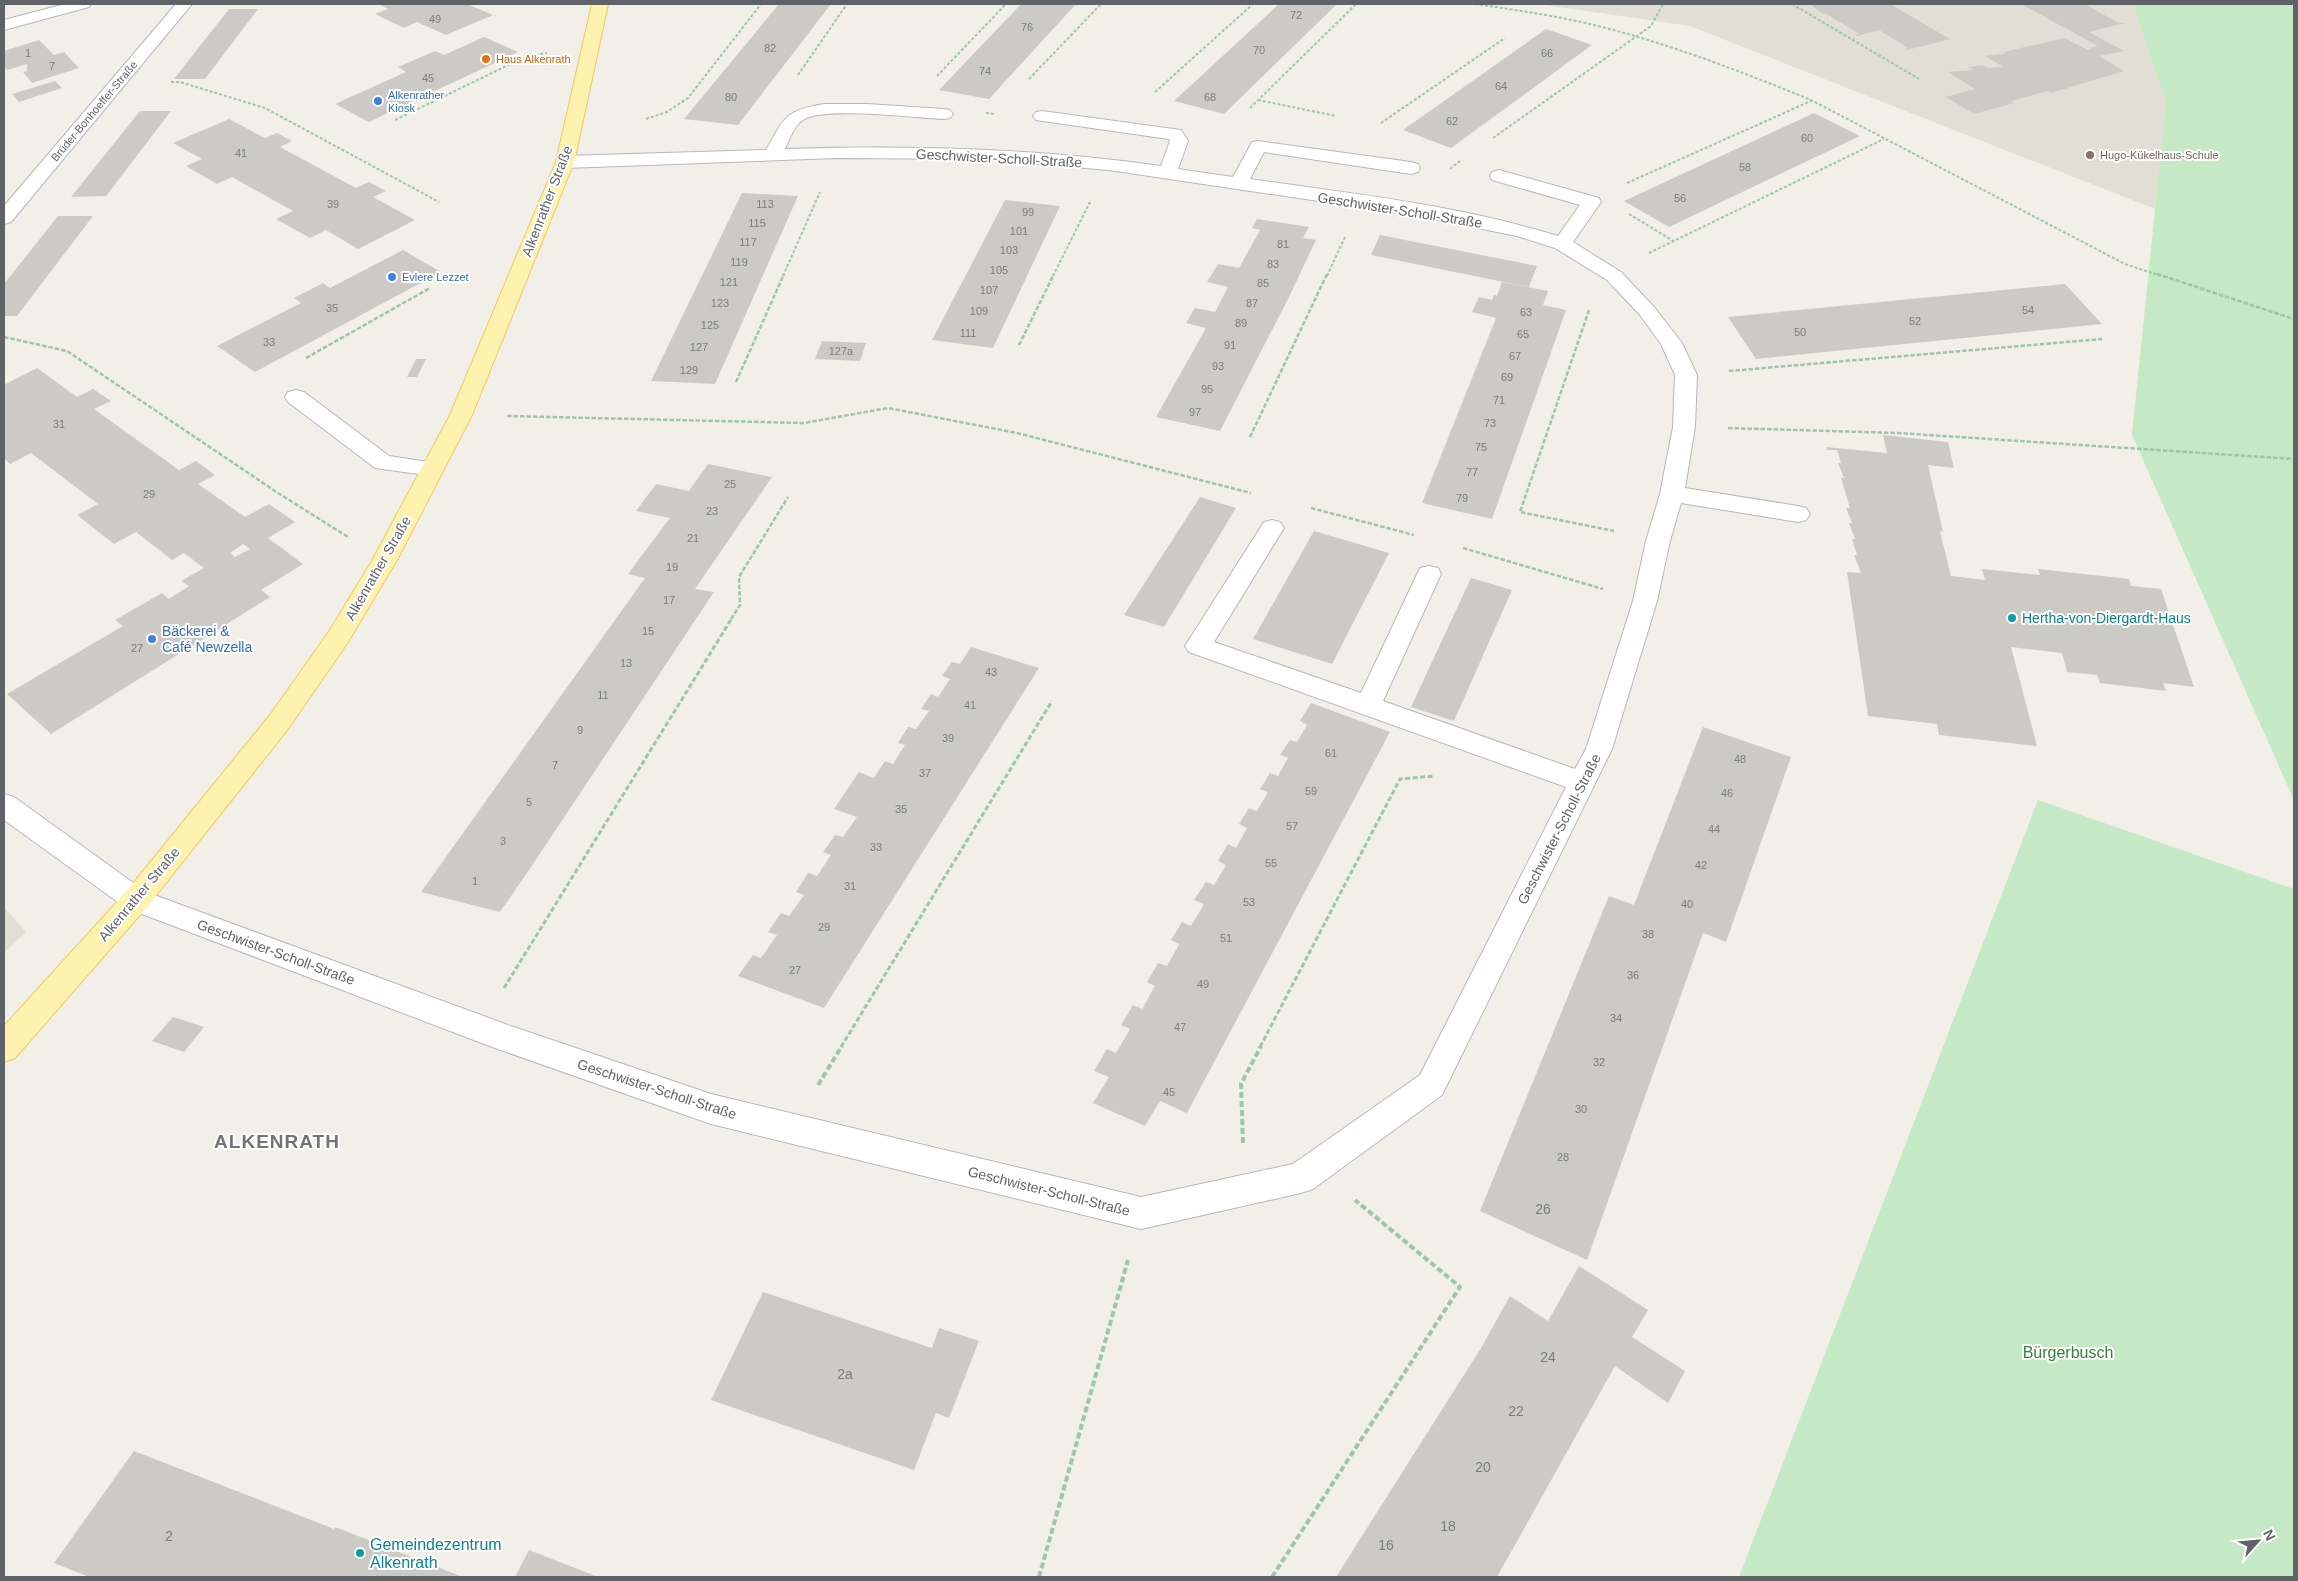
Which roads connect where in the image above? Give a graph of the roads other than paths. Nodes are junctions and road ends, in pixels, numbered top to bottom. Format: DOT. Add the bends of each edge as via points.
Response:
graph roads {
  1 [pos="83,4"];
  2 [pos="184,4"];
  3 [pos="600,4"];
  4 [pos="4,25"];
  5 [pos="944,114"];
  6 [pos="1042,116"];
  7 [pos="772,155"];
  8 [pos="565,162"];
  9 [pos="1411,168"];
  10 [pos="1168,172"];
  11 [pos="1499,176"];
  12 [pos="1239,183"];
  13 [pos="4,218"];
  14 [pos="1562,244"];
  15 [pos="296,397"];
  16 [pos="433,470"];
  17 [pos="1672,494"];
  18 [pos="1798,514"];
  19 [pos="1272,528"];
  20 [pos="1429,574"];
  21 [pos="1368,706"];
  22 [pos="1582,782"];
  23 [pos="4,805"];
  24 [pos="136,900"];
  25 [pos="4,1048"];
  1 -- 4 [label="street"];
  2 -- 13 [label="street, Brüder-Bonhoeffer-Straße"];
  3 -- 8 [label="main road, Alkenrather Straße"];
  5 -- 7 [label="street" via="811,110 796,116"];
  6 -- 10 [label="street" via="1175,134 1179,142"];
  7 -- 8 [label="street, Geschwister-Scholl-Straße"];
  7 -- 10 [label="street, Geschwister-Scholl-Straße" via="979,154"];
  8 -- 16 [label="main road, Alkenrather Straße" via="461,415"];
  9 -- 12 [label="street" via="1258,146"];
  10 -- 12 [label="street, Geschwister-Scholl-Straße"];
  11 -- 14 [label="street" via="1601,202"];
  12 -- 14 [label="street, Geschwister-Scholl-Straße" via="1413,209 1521,231"];
  14 -- 17 [label="street, Geschwister-Scholl-Straße" via="1610,273 1647,311 1671,343 1686,375 1684,427"];
  15 -- 16 [label="street" via="383,463"];
  16 -- 24 [label="main road, Alkenrather Straße" via="385,560 339,636 279,722"];
  17 -- 18 [label="street"];
  17 -- 22 [label="street, Geschwister-Scholl-Straße" via="1645,601 1599,749"];
  19 -- 21 [label="street" via="1198,646"];
  20 -- 21 [label="street"];
  21 -- 22 [label="street"];
  22 -- 24 [label="street, Geschwister-Scholl-Straße" via="1431,1085 1301,1178 1141,1213 711,1109 480,1028"];
  23 -- 24 [label="street"];
  24 -- 25 [label="main road, Alkenrather Straße"];
}
